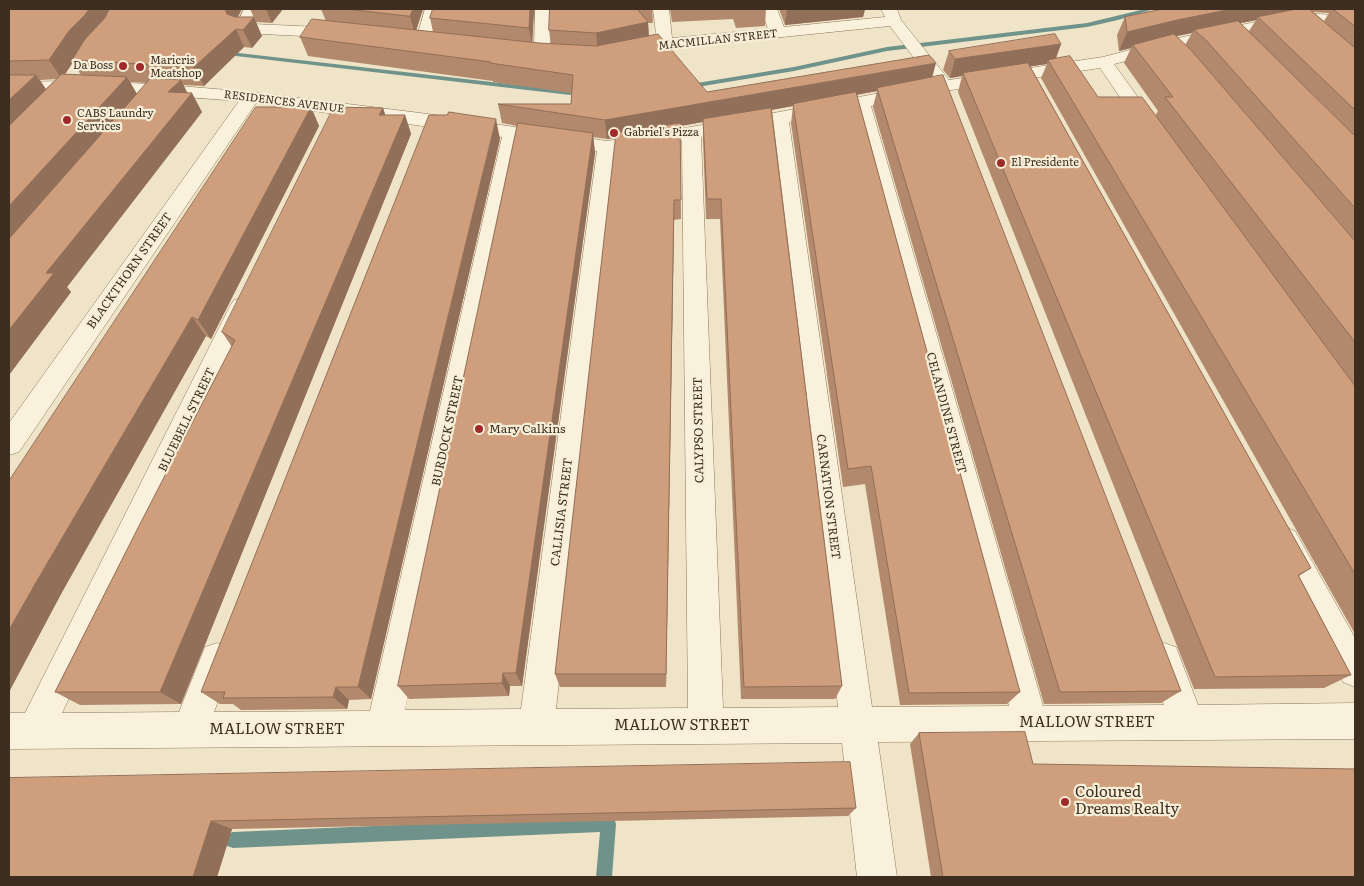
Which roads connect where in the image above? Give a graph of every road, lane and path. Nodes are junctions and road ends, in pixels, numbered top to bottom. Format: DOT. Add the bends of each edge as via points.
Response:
graph roads {
  1 [pos="252,9"];
  2 [pos="433,9"];
  3 [pos="543,9"];
  4 [pos="661,9"];
  5 [pos="769,9"];
  6 [pos="892,15"];
  7 [pos="334,16"];
  8 [pos="1299,18"];
  9 [pos="1355,21"];
  10 [pos="327,31"];
  11 [pos="1232,32"];
  12 [pos="355,34"];
  13 [pos="778,34"];
  14 [pos="1320,36"];
  15 [pos="401,40"];
  16 [pos="419,42"];
  17 [pos="438,44"];
  18 [pos="665,44"];
  19 [pos="1245,46"];
  20 [pos="523,53"];
  21 [pos="617,54"];
  22 [pos="542,55"];
  23 [pos="560,56"];
  24 [pos="1104,62"];
  25 [pos="1027,73"];
  26 [pos="75,78"];
  27 [pos="9,87"];
  28 [pos="156,89"];
  29 [pos="949,96"];
  30 [pos="251,97"];
  31 [pos="1041,99"];
  32 [pos="861,102"];
  33 [pos="53,103"];
  34 [pos="339,108"];
  35 [pos="139,109"];
  36 [pos="779,118"];
  37 [pos="428,120"];
  38 [pos="512,133"];
  39 [pos="691,133"];
  40 [pos="326,135"];
  41 [pos="1161,142"];
  42 [pos="607,147"];
  43 [pos="418,148"];
  44 [pos="252,286"];
  45 [pos="9,444"];
  46 [pos="1274,523"];
  47 [pos="226,638"];
  48 [pos="1156,640"];
  49 [pos="1355,670"];
  50 [pos="1355,721"];
  51 [pos="1188,723"];
  52 [pos="857,724"];
  53 [pos="1032,724"];
  54 [pos="706,726"];
  55 [pos="536,728"];
  56 [pos="384,729"];
  57 [pos="190,730"];
  58 [pos="22,731"];
  59 [pos="877,877"];
  1 -- 10 [label="street" via="243,28"];
  2 -- 16 [label="street" via="426,35"];
  3 -- 22 [label="street"];
  4 -- 18 [label="street"];
  5 -- 13 [label="street"];
  6 -- 13 [label="street, MACMILLAN STREET"];
  6 -- 29 [label="street"];
  7 -- 10 [label="street"];
  8 -- 9 [label="street, RESIDENCES AVENUE"];
  8 -- 11 [label="street, RESIDENCES AVENUE"];
  8 -- 14 [label="street"];
  10 -- 12 [label="street"];
  11 -- 19 [label="street"];
  11 -- 24 [label="street, RESIDENCES AVENUE" via="1174,52"];
  13 -- 18 [label="street, MACMILLAN STREET"];
  15 -- 16 [label="street"];
  16 -- 17 [label="street"];
  18 -- 21 [label="street, MACMILLAN STREET"];
  20 -- 22 [label="street"];
  22 -- 23 [label="street"];
  24 -- 25 [label="street, RESIDENCES AVENUE"];
  24 -- 41 [label="street"];
  25 -- 29 [label="street, RESIDENCES AVENUE"];
  25 -- 31 [label="street"];
  26 -- 27 [label="street, RESIDENCES AVENUE"];
  26 -- 28 [label="street, RESIDENCES AVENUE"];
  26 -- 33 [label="street"];
  28 -- 30 [label="street, RESIDENCES AVENUE"];
  28 -- 35 [label="street"];
  29 -- 32 [label="street, RESIDENCES AVENUE"];
  30 -- 34 [label="street, RESIDENCES AVENUE"];
  30 -- 45 [label="street, BLACKTHORN STREET"];
  32 -- 36 [label="street, RESIDENCES AVENUE"];
  32 -- 53 [label="street, CELANDINE STREET"];
  34 -- 37 [label="street, RESIDENCES AVENUE"];
  34 -- 40 [label="street"];
  36 -- 39 [label="street, RESIDENCES AVENUE"];
  36 -- 52 [label="street, CARNATION STREET"];
  37 -- 38 [label="street, RESIDENCES AVENUE"];
  37 -- 43 [label="street"];
  38 -- 42 [label="street, RESIDENCES AVENUE"];
  38 -- 56 [label="street, BURDOCK STREET"];
  39 -- 42 [label="street, RESIDENCES AVENUE"];
  39 -- 54 [label="street, CALYPSO STREET"];
  42 -- 55 [label="street, CALLISIA STREET"];
  44 -- 58 [label="street, BLUEBELL STREET"];
  46 -- 49 [label="street"];
  47 -- 57 [label="street"];
  48 -- 51 [label="street"];
  50 -- 51 [label="street, MALLOW STREET"];
  51 -- 53 [label="street, MALLOW STREET"];
  52 -- 53 [label="street, MALLOW STREET"];
  52 -- 54 [label="street, MALLOW STREET"];
  52 -- 59 [label="street, CARNATION STREET"];
  54 -- 55 [label="street, MALLOW STREET"];
  55 -- 56 [label="street, MALLOW STREET"];
  56 -- 57 [label="street, MALLOW STREET"];
  57 -- 58 [label="street, MALLOW STREET"];
}
